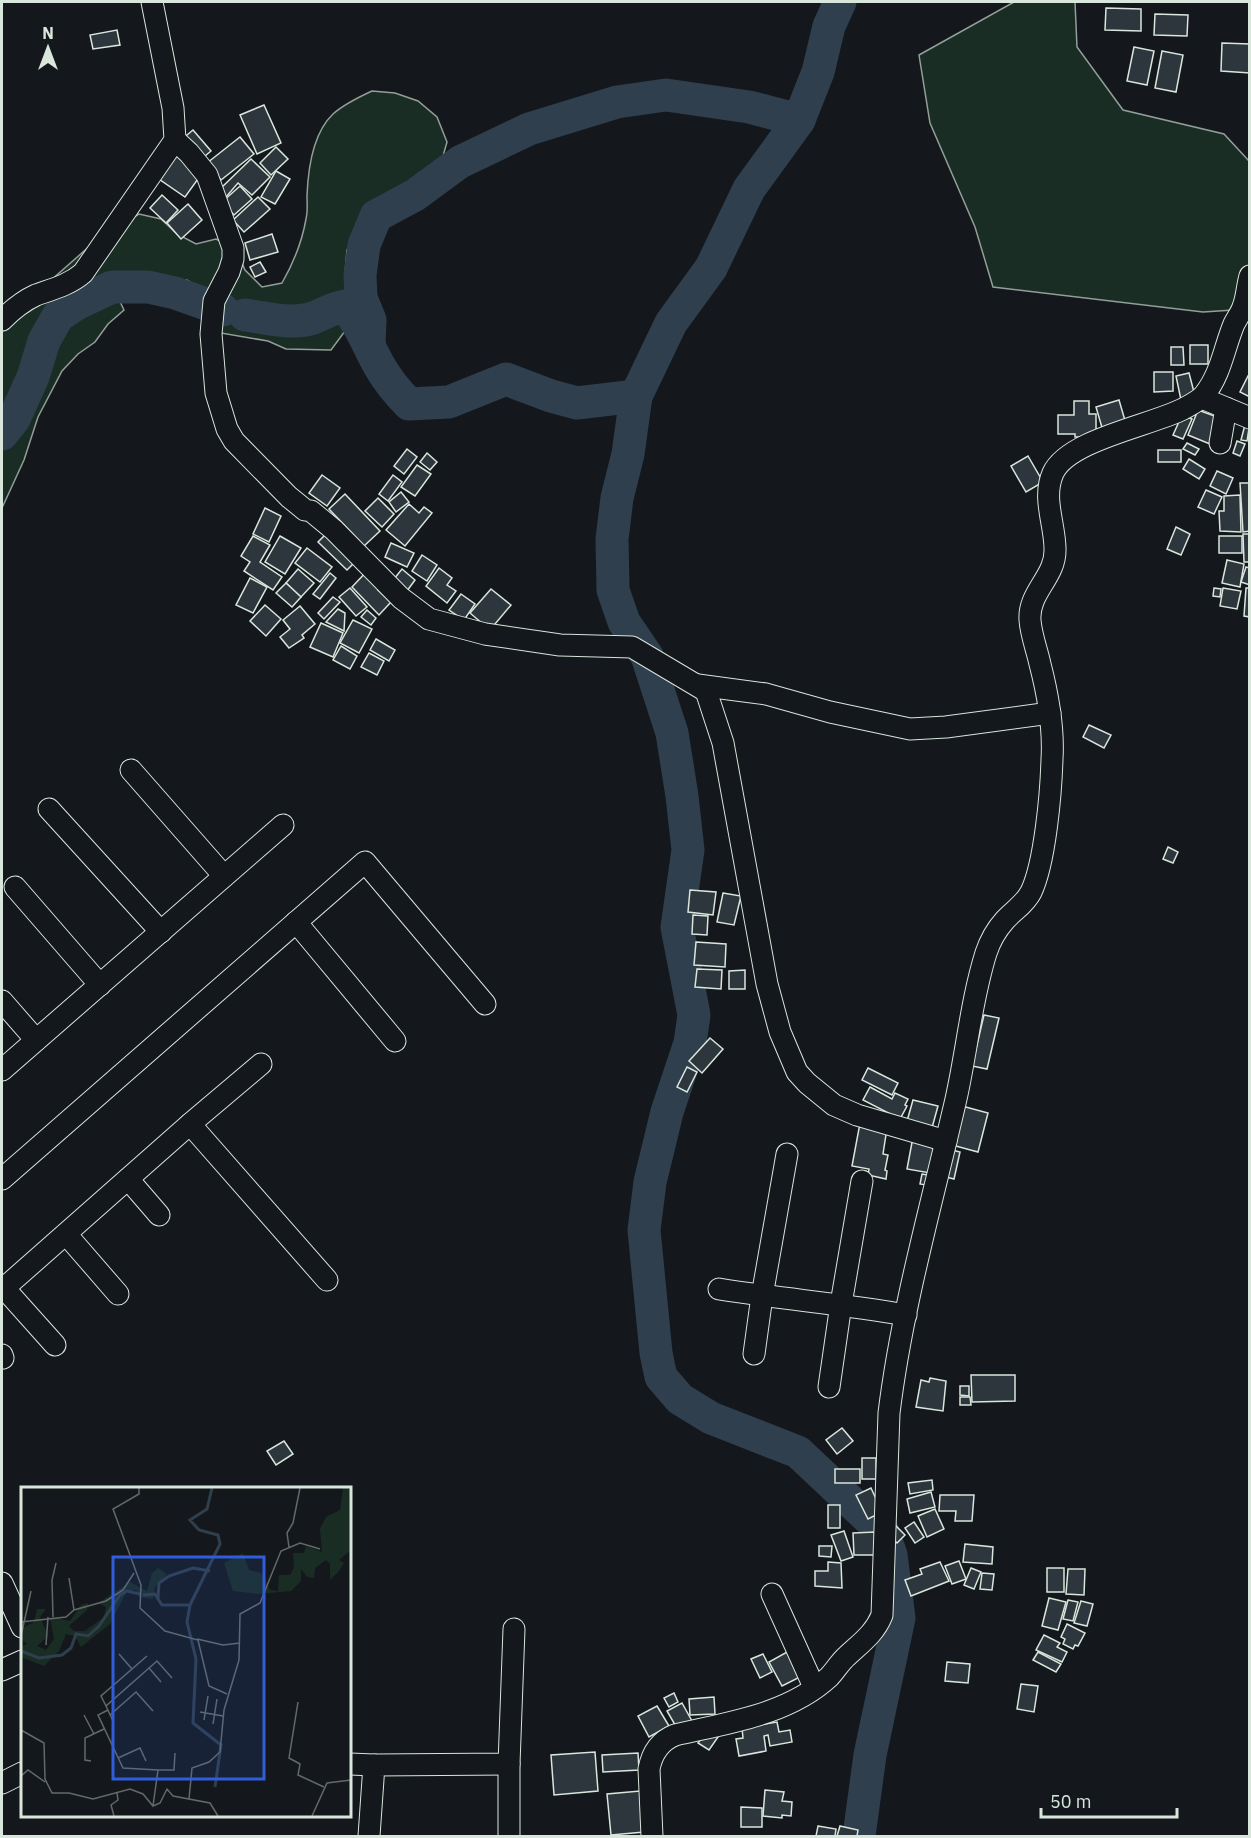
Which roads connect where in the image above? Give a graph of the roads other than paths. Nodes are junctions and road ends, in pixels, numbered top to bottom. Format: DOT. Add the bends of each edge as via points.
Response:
graph roads {
  1 [pos="152,2"];
  2 [pos="175,140"];
  3 [pos="1250,276"];
  4 [pos="2,320"];
  5 [pos="1202,398"];
  6 [pos="1226,408"];
  7 [pos="1250,418"];
  8 [pos="1220,443"];
  9 [pos="698,685"];
  10 [pos="1050,713"];
  11 [pos="131,770"];
  12 [pos="49,809"];
  13 [pos="282,825"];
  14 [pos="224,876"];
  15 [pos="15,887"];
  16 [pos="296,922"];
  17 [pos="161,932"];
  18 [pos="100,985"];
  19 [pos="2,1001"];
  20 [pos="485,1004"];
  21 [pos="36,1040"];
  22 [pos="395,1041"];
  23 [pos="261,1064"];
  24 [pos="2,1070"];
  25 [pos="190,1124"];
  26 [pos="946,1140"];
  27 [pos="787,1154"];
  28 [pos="2,1179"];
  29 [pos="128,1179"];
  30 [pos="862,1181"];
  31 [pos="159,1215"];
  32 [pos="66,1234"];
  33 [pos="327,1280"];
  34 [pos="3,1289"];
  35 [pos="719,1289"];
  36 [pos="118,1294"];
  37 [pos="762,1296"];
  38 [pos="841,1304"];
  39 [pos="906,1315"];
  40 [pos="55,1345"];
  41 [pos="754,1354"];
  42 [pos="829,1387"];
  43 [pos="2,1583"];
  44 [pos="772,1594"];
  45 [pos="21,1625"];
  46 [pos="514,1629"];
  47 [pos="21,1661"];
  48 [pos="2,1670"];
  49 [pos="814,1687"];
  50 [pos="351,1764"];
  51 [pos="508,1764"];
  52 [pos="374,1765"];
  53 [pos="21,1774"];
  54 [pos="2,1783"];
  55 [pos="369,1836"];
  56 [pos="509,1836"];
  57 [pos="652,1836"];
  1 -- 2 [label="street" via="173,108"];
  2 -- 4 [label="street" via="83,273 27,301"];
  2 -- 9 [label="street" via="207,176 230,238 233,259 214,301 211,334 216,393 234,441 289,497 334,530 401,598 429,619 485,634 560,645 637,649"];
  3 -- 5 [label="street" via="1244,305 1233,325 1225,355"];
  5 -- 6 [label="street"];
  5 -- 10 [label="street" via="1156,421 1071,453 1059,462 1052,475 1048,488 1054,560 1033,599 1030,620"];
  6 -- 7 [label="street"];
  6 -- 8 [label="street"];
  9 -- 10 [label="street" via="766,694 910,729"];
  9 -- 26 [label="street" via="710,700 723,743 767,984 780,1032 797,1072 834,1105"];
  10 -- 26 [label="street" via="1051,777 1037,877 1030,895 994,934 987,949"];
  11 -- 14 [label="street"];
  12 -- 17 [label="street"];
  13 -- 14 [label="street"];
  14 -- 17 [label="street"];
  15 -- 18 [label="street"];
  16 -- 20 [label="street" via="365,862"];
  16 -- 22 [label="street"];
  16 -- 28 [label="street"];
  17 -- 18 [label="street"];
  18 -- 21 [label="street"];
  19 -- 21 [label="street"];
  21 -- 24 [label="street"];
  23 -- 25 [label="street"];
  25 -- 29 [label="street"];
  25 -- 33 [label="street"];
  26 -- 39 [label="street"];
  27 -- 37 [label="street"];
  29 -- 31 [label="street"];
  29 -- 32 [label="street"];
  30 -- 38 [label="street"];
  32 -- 34 [label="street"];
  32 -- 36 [label="street"];
  34 -- 40 [label="street"];
  35 -- 37 [label="street"];
  37 -- 38 [label="street"];
  37 -- 41 [label="street"];
  38 -- 39 [label="street"];
  38 -- 42 [label="street"];
  39 -- 49 [label="street" via="890,1413 882,1615 869,1636"];
  43 -- 45 [label="street"];
  44 -- 49 [label="street"];
  46 -- 51 [label="street"];
  47 -- 48 [label="street"];
  49 -- 57 [label="street" via="796,1699 753,1716 664,1739 651,1758 649,1769"];
  50 -- 52 [label="street"];
  51 -- 52 [label="street"];
  51 -- 56 [label="street"];
  52 -- 55 [label="street"];
  53 -- 54 [label="street"];
}
